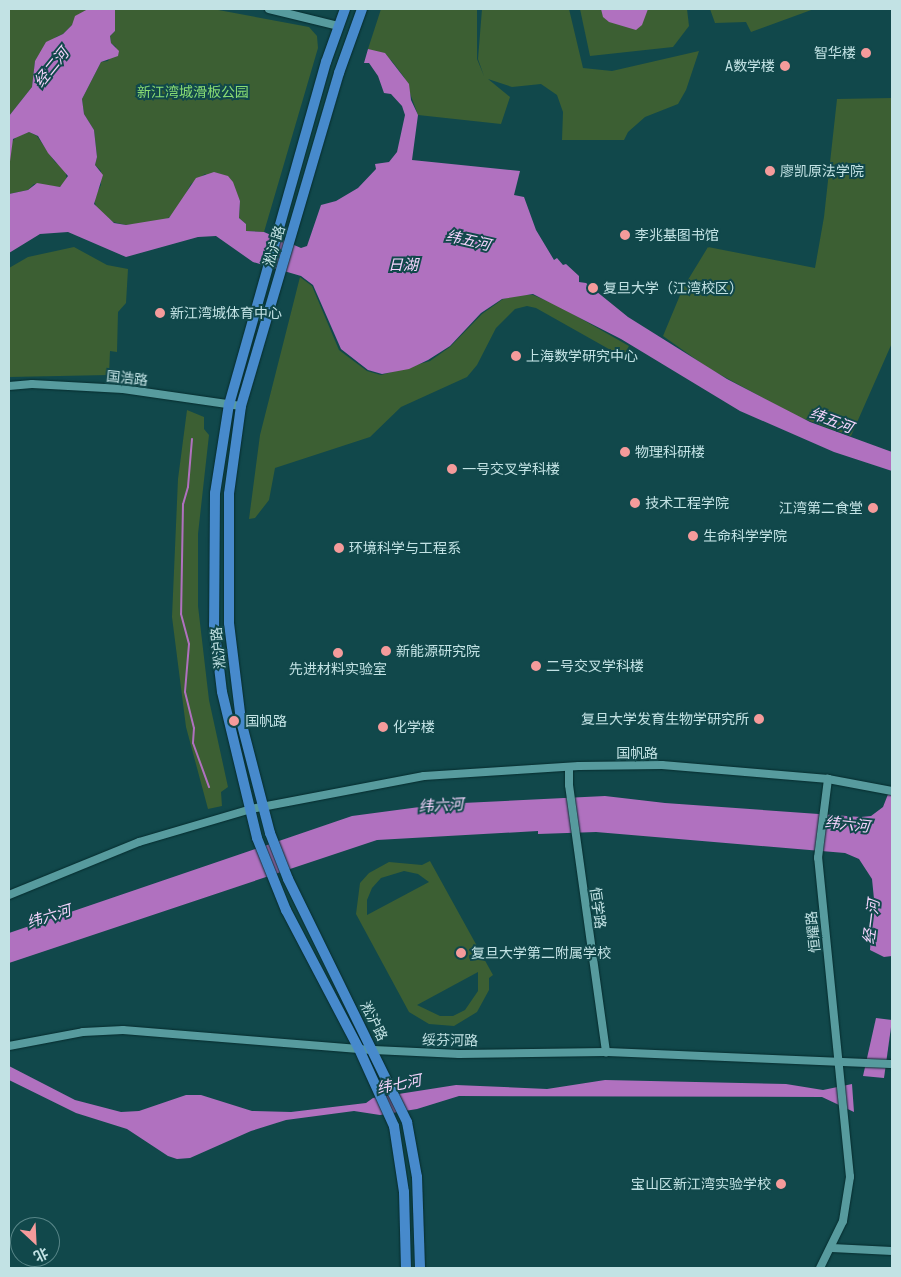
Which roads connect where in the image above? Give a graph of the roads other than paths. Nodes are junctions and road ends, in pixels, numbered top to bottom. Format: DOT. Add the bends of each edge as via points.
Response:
graph roads {
  1 [pos="269,9"];
  2 [pos="345,9"];
  3 [pos="362,9"];
  4 [pos="339,26"];
  5 [pos="353,31"];
  6 [pos="9,386"];
  7 [pos="229,404"];
  8 [pos="241,406"];
  9 [pos="569,767"];
  10 [pos="828,778"];
  11 [pos="892,791"];
  12 [pos="264,806"];
  13 [pos="251,809"];
  14 [pos="9,895"];
  15 [pos="9,1046"];
  16 [pos="359,1049"];
  17 [pos="374,1050"];
  18 [pos="606,1052"];
  19 [pos="838,1061"];
  20 [pos="889,1063"];
  21 [pos="832,1248"];
  22 [pos="892,1251"];
  23 [pos="406,1268"];
  24 [pos="420,1268"];
  25 [pos="820,1268"];
  1 -- 4 [label="street"];
  2 -- 4 [label="main road, 淞沪路"];
  3 -- 5 [label="main road, 淞沪路"];
  4 -- 5 [label="main road"];
  4 -- 7 [label="main road, 淞沪路"];
  5 -- 8 [label="main road, 淞沪路"];
  6 -- 7 [label="street, 国浩路" via="32,384 123,389"];
  7 -- 8 [label="street, 国浩路"];
  7 -- 13 [label="main road, 淞沪路" via="214,512 214,625 222,692"];
  8 -- 12 [label="main road, 淞沪路" via="229,494 229,623 242,721"];
  9 -- 10 [label="street, 国帆路" via="662,765"];
  9 -- 12 [label="street, 国帆路" via="424,776"];
  9 -- 18 [label="street, 恒学路"];
  10 -- 11 [label="street, 国帆路"];
  10 -- 19 [label="street, 恒耀路" via="818,858"];
  12 -- 13 [label="street, 国帆路"];
  12 -- 17 [label="main road, 淞沪路" via="270,833 288,879"];
  13 -- 14 [label="street, 国帆路" via="139,842"];
  13 -- 16 [label="main road, 淞沪路" via="257,838 275,884"];
  15 -- 16 [label="street, 绥芬河路" via="83,1032 123,1030"];
  16 -- 17 [label="street, 绥芬河路"];
  16 -- 23 [label="main road, 淞沪路" via="394,1126 404,1192"];
  17 -- 18 [label="street, 绥芬河路" via="459,1054"];
  17 -- 24 [label="main road, 淞沪路" via="407,1122 417,1177"];
  18 -- 19 [label="street, 绥芬河路"];
  19 -- 20 [label="street, 绥芬河路"];
  19 -- 21 [label="street, 恒耀路" via="850,1176 842,1221"];
  21 -- 22 [label="street"];
  21 -- 25 [label="street"];
}
